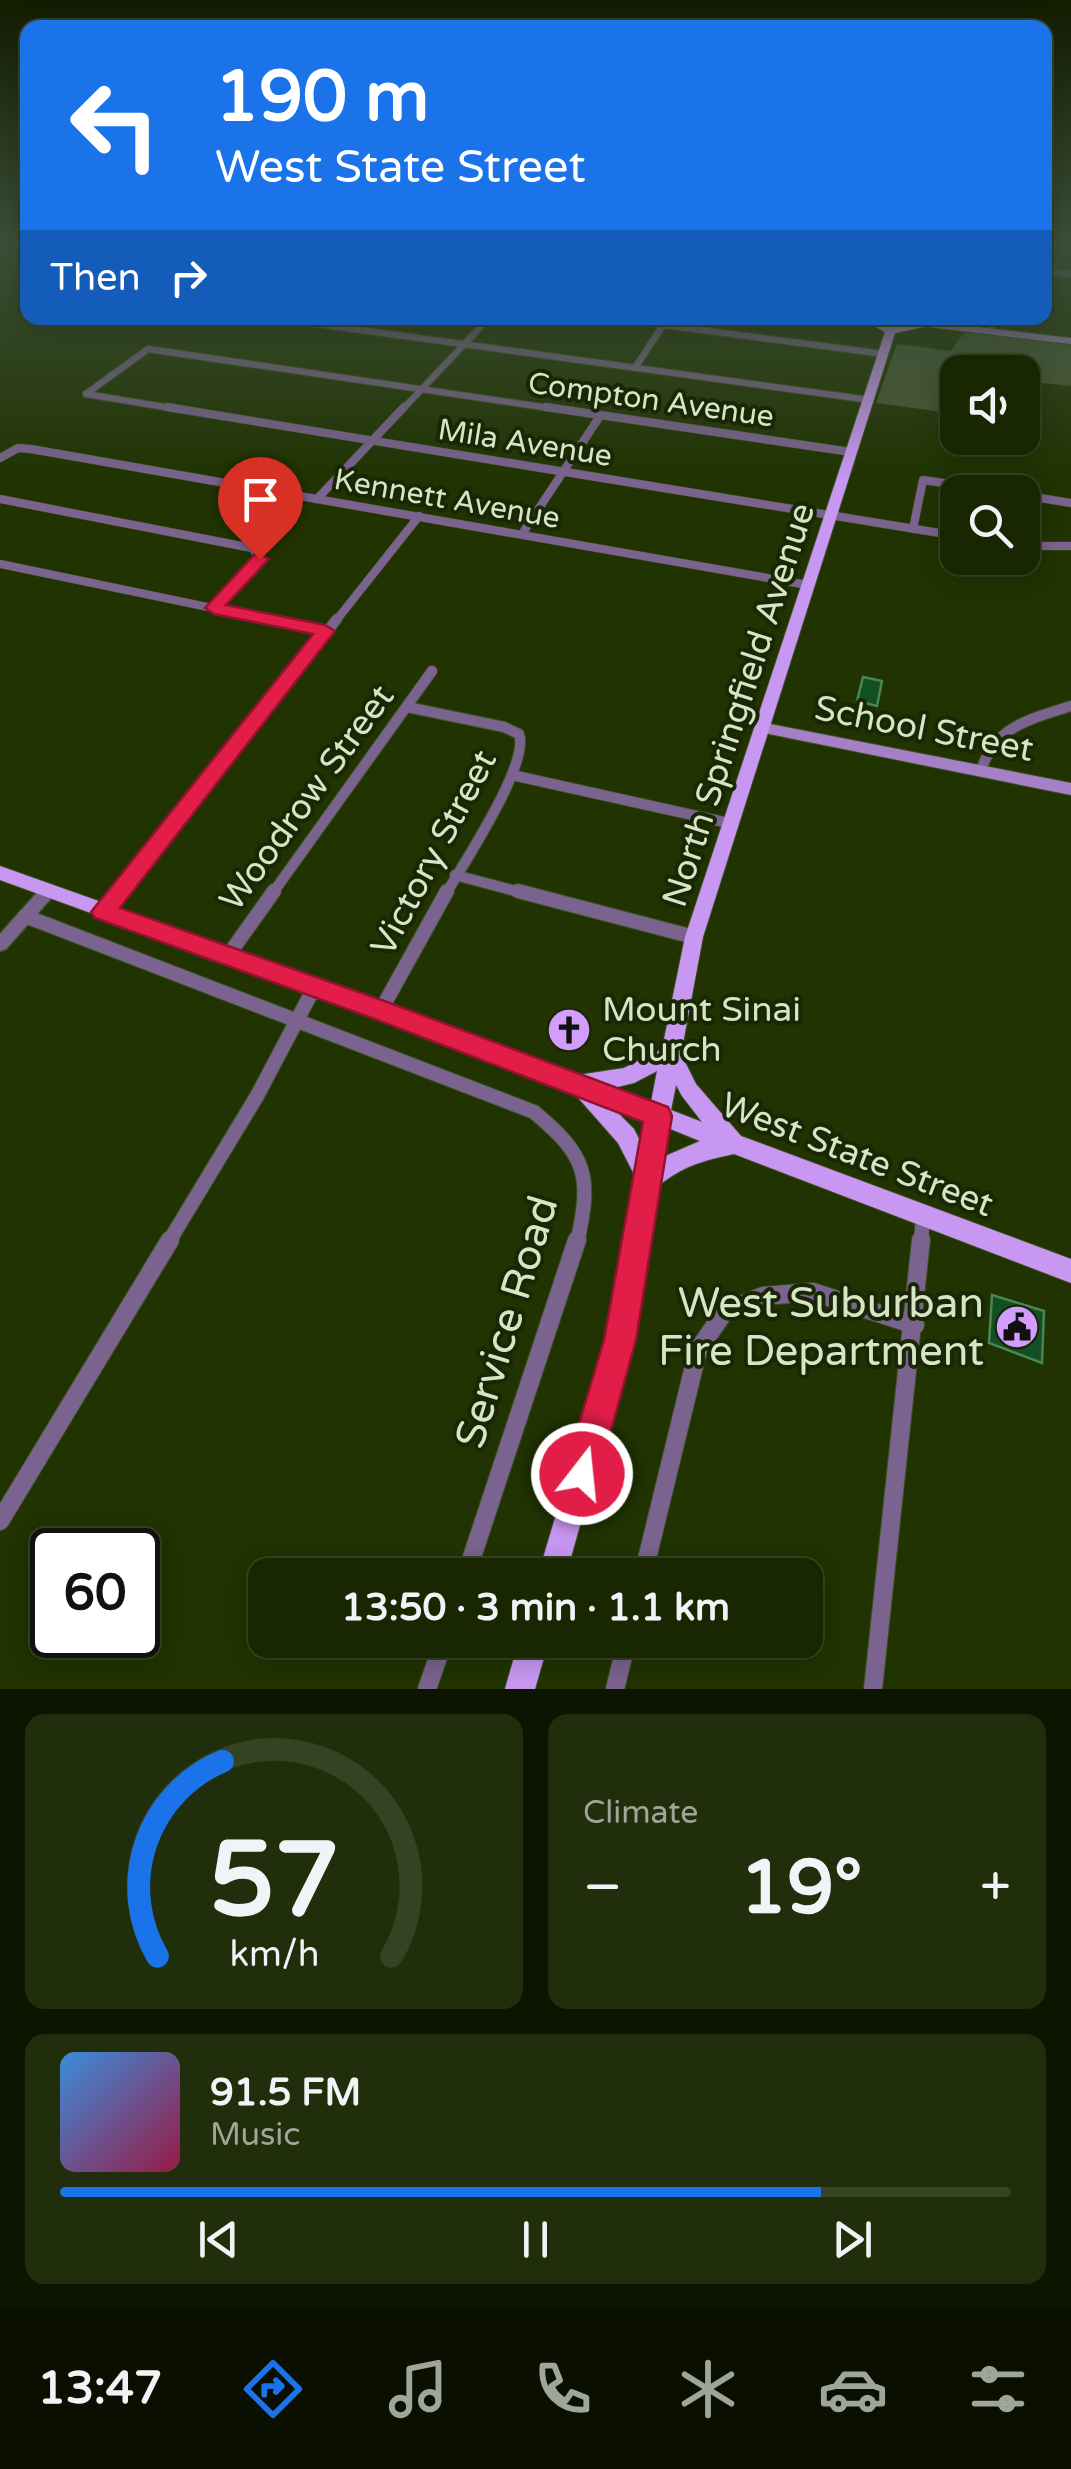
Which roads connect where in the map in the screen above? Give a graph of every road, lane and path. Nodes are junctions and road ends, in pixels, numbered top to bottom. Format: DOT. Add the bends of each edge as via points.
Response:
graph roads {
  1 [pos="323,325"];
  2 [pos="482,325"];
  3 [pos="663,325"];
  4 [pos="889,325"];
  5 [pos="941,325"];
  6 [pos="991,325"];
  7 [pos="990,331"];
  8 [pos="1071,341"];
  9 [pos="462,345"];
  10 [pos="884,354"];
  11 [pos="635,368"];
  12 [pos="423,389"];
  13 [pos="86,394"];
  14 [pos="870,400"];
  15 [pos="600,416"];
  16 [pos="373,440"];
  17 [pos="851,452"];
  18 [pos="0,458"];
  19 [pos="565,472"];
  20 [pos="940,482"];
  21 [pos="1040,498"];
  22 [pos="317,499"];
  23 [pos="0,500"];
  24 [pos="1071,503"];
  25 [pos="419,516"];
  26 [pos="833,516"];
  27 [pos="913,528"];
  28 [pos="940,533"];
  29 [pos="522,534"];
  30 [pos="1040,546"];
  31 [pos="1071,546"];
  32 [pos="0,564"];
  33 [pos="808,586"];
  34 [pos="214,608"];
  35 [pos="325,631"];
  36 [pos="432,671"];
  37 [pos="1071,706"];
  38 [pos="407,707"];
  39 [pos="764,728"];
  40 [pos="981,770"];
  41 [pos="512,775"];
  42 [pos="1071,789"];
  43 [pos="732,824"];
  44 [pos="0,873"];
  45 [pos="456,875"];
  46 [pos="48,892"];
  47 [pos="103,912"];
  48 [pos="25,916"];
  49 [pos="694,938"];
  50 [pos="0,945"];
  51 [pos="227,957"];
  52 [pos="314,988"];
  53 [pos="381,1010"];
  54 [pos="298,1021"];
  55 [pos="671,1054"];
  56 [pos="575,1084"];
  57 [pos="658,1116"];
  58 [pos="735,1144"];
  59 [pos="648,1180"];
  60 [pos="923,1215"];
  61 [pos="1071,1270"];
  62 [pos="914,1325"];
  63 [pos="0,1521"];
  64 [pos="472,1558"];
  65 [pos="557,1558"];
  66 [pos="646,1558"];
  67 [pos="438,1658"];
  68 [pos="529,1658"];
  69 [pos="623,1658"];
  70 [pos="428,1689"];
  71 [pos="520,1689"];
  72 [pos="615,1689"];
  73 [pos="873,1689"];
  1 -- 9 [label="street"];
  2 -- 9 [label="street"];
  3 -- 10 [label="street"];
  3 -- 11 [label="street"];
  4 -- 10 [label="main road, North Springfield Avenue"];
  5 -- 7 [label="main road"];
  6 -- 7 [label="street"];
  7 -- 8 [label="main road"];
  9 -- 11 [label="street"];
  9 -- 12 [label="street"];
  10 -- 14 [label="main road, North Springfield Avenue"];
  11 -- 14 [label="street"];
  12 -- 13 [label="street, Compton Avenue" via="148,349"];
  12 -- 15 [label="street, Compton Avenue"];
  12 -- 16 [label="street"];
  13 -- 16 [label="street, Mila Avenue"];
  14 -- 17 [label="main road, North Springfield Avenue"];
  15 -- 17 [label="street, Compton Avenue"];
  15 -- 19 [label="street"];
  16 -- 19 [label="street, Mila Avenue"];
  16 -- 22 [label="street"];
  17 -- 26 [label="main road, North Springfield Avenue"];
  18 -- 22 [label="street, Kennett Avenue" via="18,448"];
  19 -- 26 [label="street, Mila Avenue"];
  19 -- 29 [label="street"];
  20 -- 27 [label="street" via="923,480"];
  21 -- 24 [label="street"];
  22 -- 25 [label="street, Kennett Avenue"];
  23 -- 34 [label="street" via="252,548 260,559"];
  25 -- 29 [label="street, Kennett Avenue"];
  25 -- 35 [label="street"];
  26 -- 27 [label="street, Mila Avenue"];
  26 -- 33 [label="main road, North Springfield Avenue"];
  27 -- 28 [label="street, Mila Avenue"];
  29 -- 33 [label="street, Kennett Avenue"];
  30 -- 31 [label="street"];
  32 -- 34 [label="street"];
  33 -- 39 [label="main road, North Springfield Avenue"];
  34 -- 35 [label="street"];
  35 -- 47 [label="street"];
  36 -- 38 [label="street, Woodrow Street"];
  37 -- 40 [label="street" via="992,740"];
  38 -- 41 [label="street, Victory Street" via="519,734"];
  38 -- 51 [label="street, Woodrow Street"];
  39 -- 40 [label="main road, School Street"];
  39 -- 43 [label="main road, North Springfield Avenue"];
  40 -- 42 [label="main road, School Street"];
  41 -- 43 [label="street"];
  41 -- 45 [label="street, Victory Street"];
  43 -- 49 [label="main road, North Springfield Avenue"];
  44 -- 46 [label="main road, West State Street"];
  45 -- 49 [label="street"];
  45 -- 53 [label="street, Victory Street"];
  46 -- 47 [label="main road, West State Street"];
  46 -- 48 [label="street"];
  47 -- 51 [label="main road, West State Street"];
  48 -- 50 [label="street"];
  48 -- 54 [label="street, Service Road"];
  49 -- 55 [label="main road, North Springfield Avenue"];
  51 -- 52 [label="main road, West State Street"];
  52 -- 53 [label="main road, West State Street"];
  52 -- 54 [label="street"];
  53 -- 56 [label="main road, West State Street"];
  54 -- 63 [label="street"];
  54 -- 64 [label="street, Service Road" via="534,1112 586,1165 588,1201 576,1246"];
  55 -- 56 [label="main road" via="627,1077"];
  55 -- 57 [label="main road, North Springfield Avenue"];
  55 -- 58 [label="main road" via="689,1090"];
  56 -- 57 [label="main road, West State Street"];
  56 -- 59 [label="main road" via="626,1136"];
  57 -- 58 [label="main road, West State Street"];
  57 -- 59 [label="main road, North Springfield Avenue"];
  58 -- 59 [label="main road" via="700,1148"];
  58 -- 60 [label="main road, West State Street"];
  59 -- 65 [label="main road, North Springfield Avenue" via="620,1340"];
  60 -- 61 [label="main road, West State Street"];
  60 -- 62 [label="street"];
  62 -- 66 [label="street" via="813,1292 762,1296 725,1311 698,1350"];
  62 -- 73 [label="street"];
  67 -- 70 [label="street"];
  68 -- 71 [label="main road"];
  69 -- 72 [label="street"];
}
